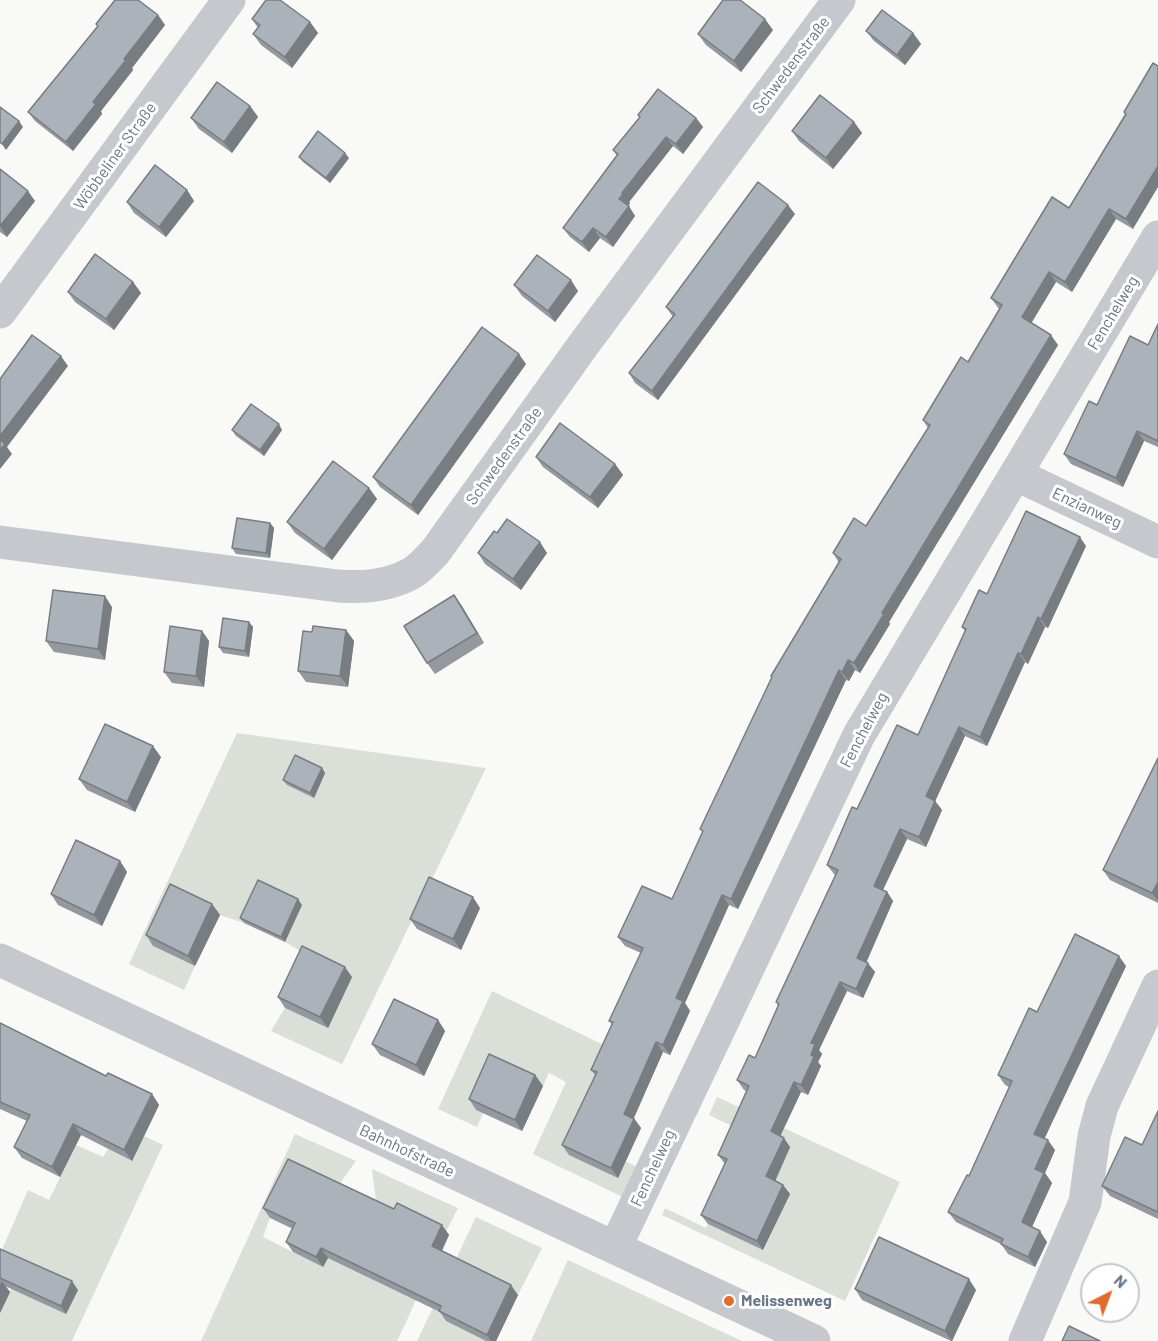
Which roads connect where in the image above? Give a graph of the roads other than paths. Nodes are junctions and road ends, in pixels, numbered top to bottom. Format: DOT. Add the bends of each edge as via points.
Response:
graph roads {
  1 [pos="229,0"];
  2 [pos="839,0"];
  3 [pos="1158,237"];
  4 [pos="0,312"];
  5 [pos="1017,475"];
  6 [pos="0,542"];
  7 [pos="1158,542"];
  8 [pos="0,960"];
  9 [pos="1158,986"];
  10 [pos="615,1248"];
  11 [pos="814,1341"];
  12 [pos="1025,1341"];
  1 -- 4 [label="street, Wöbbeliner Straße"];
  2 -- 6 [label="street, Schwedenstraße" via="435,552 415,571 391,582 346,587"];
  3 -- 5 [label="street, Fenchelweg"];
  5 -- 7 [label="street, Enzianweg"];
  5 -- 10 [label="street, Fenchelweg" via="859,735"];
  8 -- 10 [label="street, Bahnhofstraße"];
  9 -- 12 [label="street" via="1102,1107 1085,1202"];
  10 -- 11 [label="street, Bahnhofstraße"];
}
